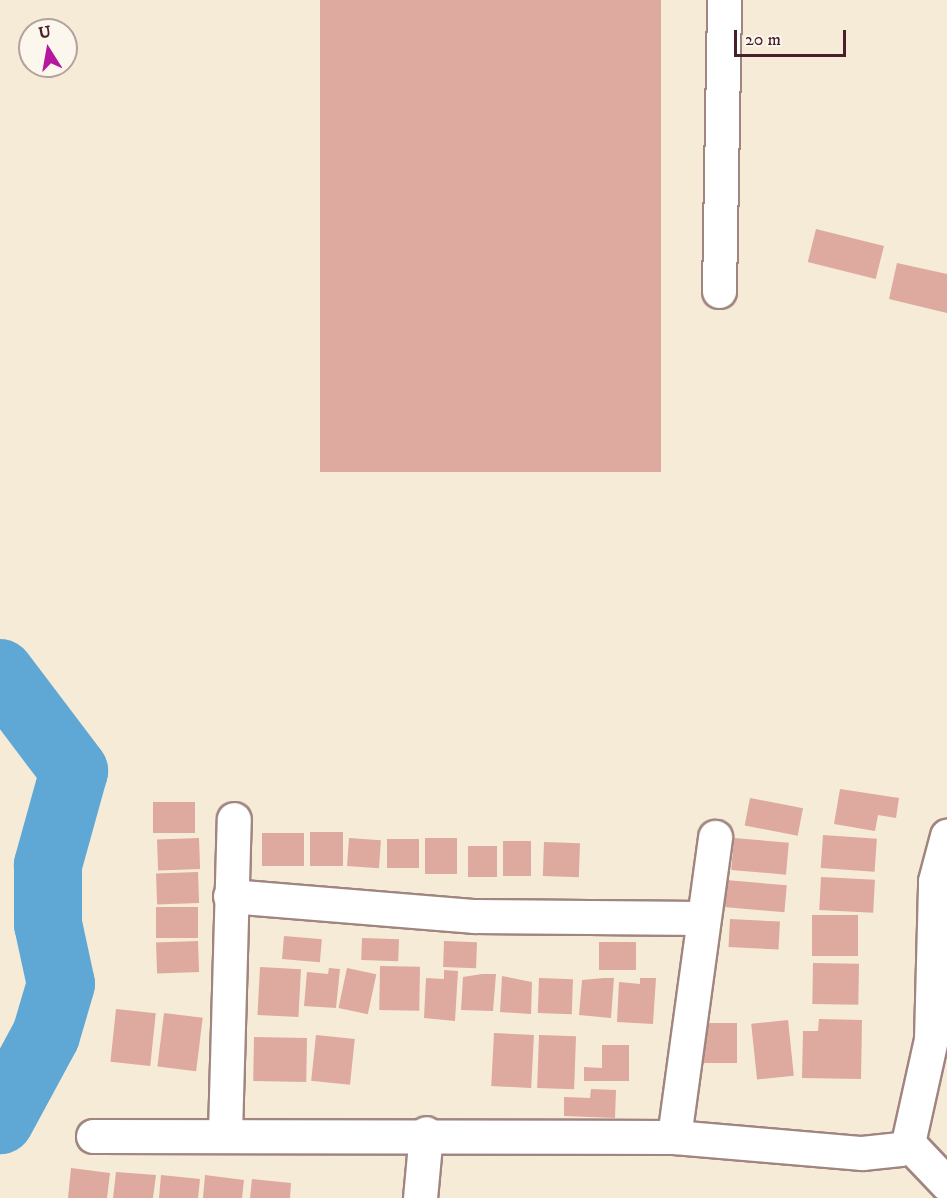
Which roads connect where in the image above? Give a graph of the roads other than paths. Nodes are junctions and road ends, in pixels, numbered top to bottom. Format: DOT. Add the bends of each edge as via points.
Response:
graph roads {
  1 [pos="724,0"];
  2 [pos="719,291"];
  3 [pos="234,819"];
  4 [pos="947,836"];
  5 [pos="715,837"];
  6 [pos="230,896"];
  7 [pos="702,918"];
  8 [pos="225,1133"];
  9 [pos="426,1133"];
  10 [pos="93,1136"];
  11 [pos="674,1137"];
  12 [pos="908,1143"];
  13 [pos="947,1184"];
  14 [pos="420,1198"];
  1 -- 2 [label="street"];
  3 -- 6 [label="street"];
  4 -- 12 [label="street" via="935,881 931,1039"];
  5 -- 7 [label="street"];
  6 -- 7 [label="street" via="475,916"];
  6 -- 8 [label="street"];
  7 -- 11 [label="street"];
  8 -- 9 [label="street"];
  8 -- 10 [label="street"];
  9 -- 11 [label="street"];
  9 -- 14 [label="street"];
  11 -- 12 [label="street" via="862,1154 887,1154"];
  12 -- 13 [label="street"];
}
